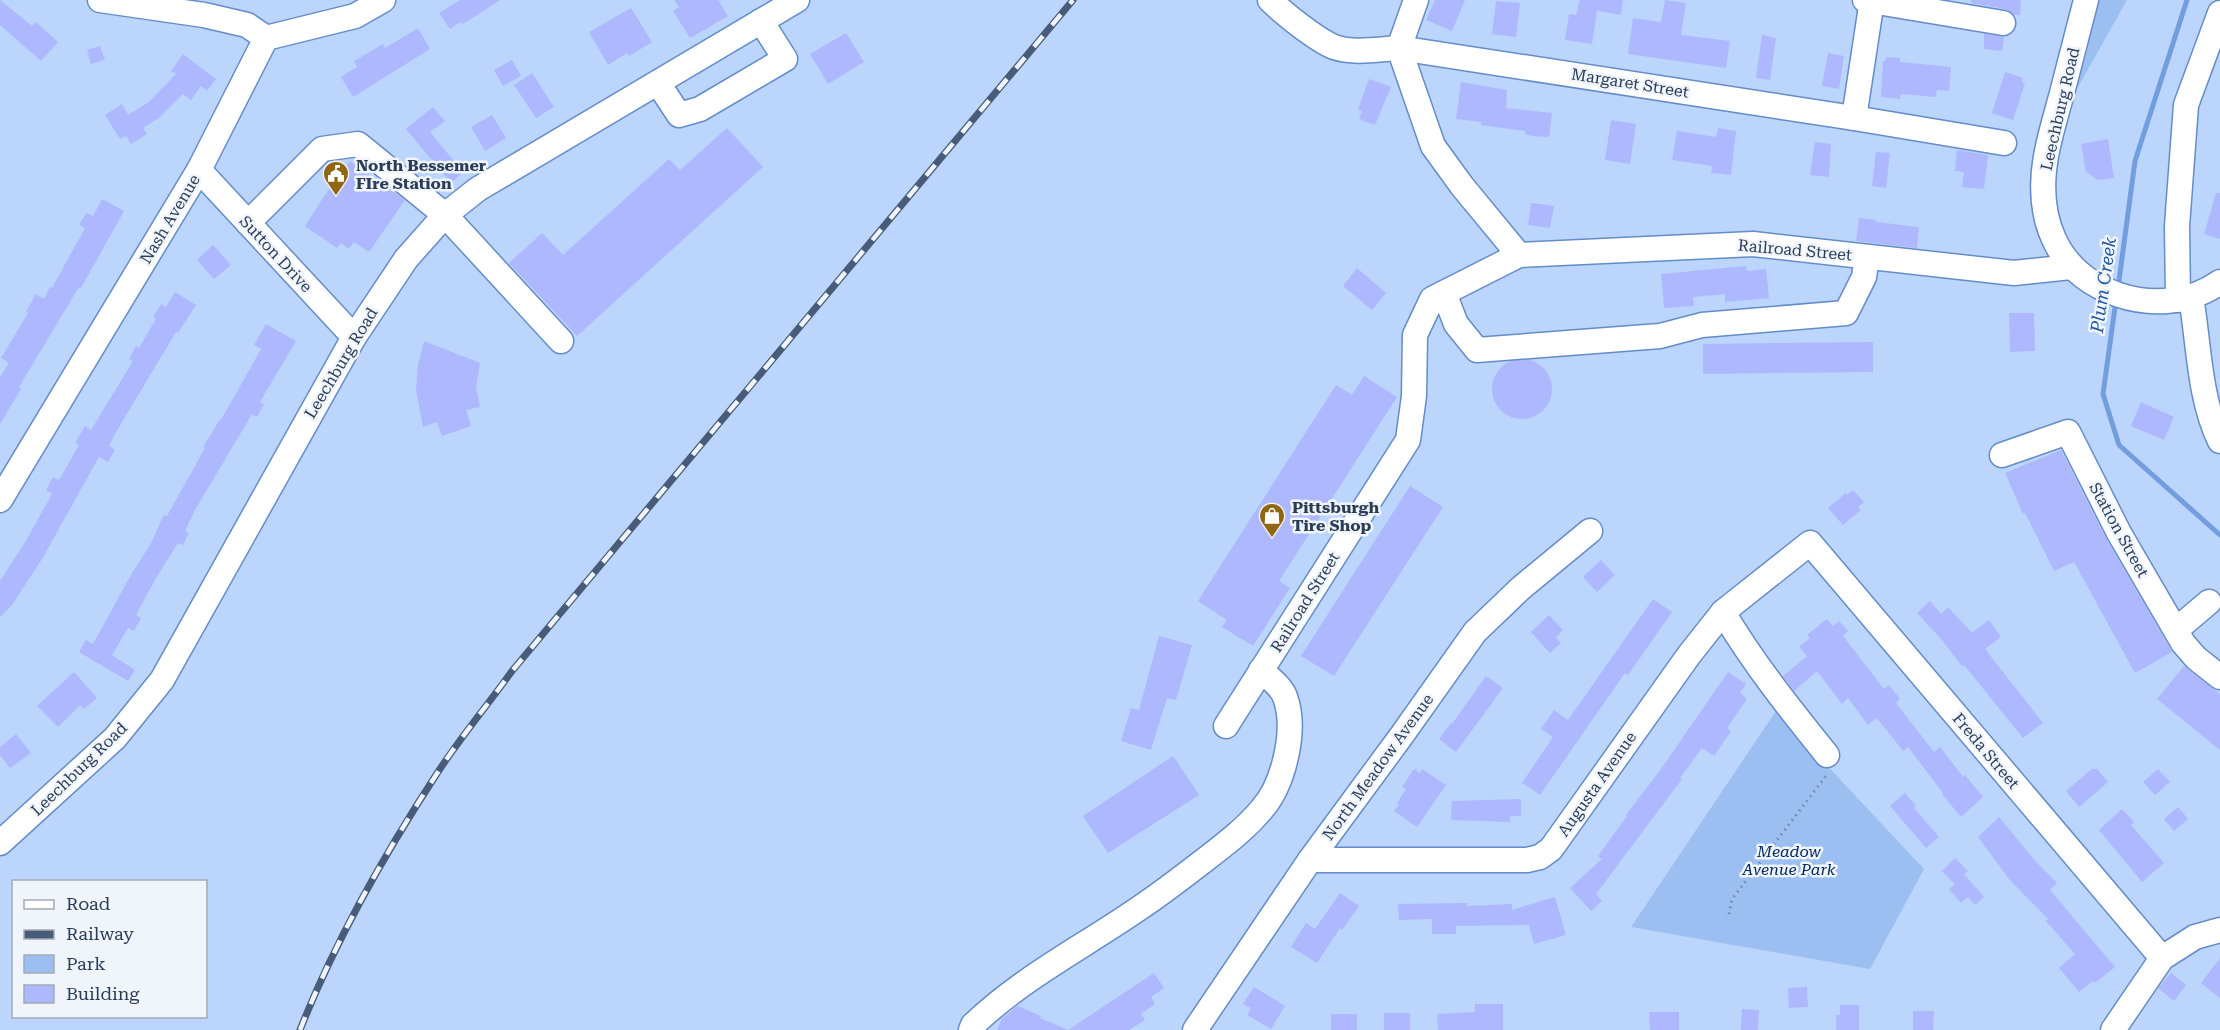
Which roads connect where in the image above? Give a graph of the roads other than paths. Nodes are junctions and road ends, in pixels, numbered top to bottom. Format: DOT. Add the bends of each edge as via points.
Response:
graph roads {
  1 [pos="100,0"];
  2 [pos="383,0"];
  3 [pos="797,0"];
  4 [pos="1270,0"];
  5 [pos="1416,0"];
  6 [pos="1869,0"];
  7 [pos="2086,0"];
  8 [pos="2220,13"];
  9 [pos="761,21"];
  10 [pos="2003,23"];
  11 [pos="266,38"];
  12 [pos="1400,48"];
  13 [pos="657,83"];
  14 [pos="1854,118"];
  15 [pos="2004,143"];
  16 [pos="199,170"];
  17 [pos="445,215"];
  18 [pos="248,223"];
  19 [pos="1519,255"];
  20 [pos="1868,257"];
  21 [pos="2071,267"];
  22 [pos="2220,282"];
  23 [pos="1444,293"];
  24 [pos="2184,298"];
  25 [pos="354,337"];
  26 [pos="561,341"];
  27 [pos="2220,441"];
  28 [pos="2002,455"];
  29 [pos="0,500"];
  30 [pos="1590,531"];
  31 [pos="1810,543"];
  32 [pos="2210,602"];
  33 [pos="1723,612"];
  34 [pos="2176,630"];
  35 [pos="1262,670"];
  36 [pos="2217,670"];
  37 [pos="1226,726"];
  38 [pos="1827,755"];
  39 [pos="0,843"];
  40 [pos="1310,860"];
  41 [pos="2220,930"];
  42 [pos="2162,958"];
  43 [pos="971,1030"];
  44 [pos="1195,1030"];
  45 [pos="2113,1030"];
  1 -- 11 [label="street" via="204,15 247,25"];
  2 -- 11 [label="street" via="355,16"];
  3 -- 9 [label="street, Leechburg Road"];
  4 -- 12 [label="street, Margaret Street" via="1335,47"];
  5 -- 12 [label="street"];
  6 -- 10 [label="street"];
  6 -- 14 [label="street"];
  7 -- 21 [label="street, Leechburg Road" via="2043,179 2046,218"];
  8 -- 24 [label="street" via="2186,105 2177,225"];
  9 -- 13 [label="street, Leechburg Road"];
  9 -- 13 [label="street" via="785,59 700,109 678,116"];
  11 -- 16 [label="street, Nash Avenue"];
  12 -- 14 [label="street, Margaret Street"];
  12 -- 19 [label="street" via="1433,146"];
  13 -- 17 [label="street, Leechburg Road" via="478,189"];
  14 -- 15 [label="street, Margaret Street"];
  16 -- 18 [label="street, Sutton Drive"];
  16 -- 29 [label="street, Nash Avenue"];
  17 -- 18 [label="street" via="357,144 322,149"];
  17 -- 25 [label="street, Leechburg Road" via="406,259"];
  17 -- 26 [label="street"];
  18 -- 25 [label="street, Sutton Drive"];
  19 -- 20 [label="street, Railroad Street" via="1753,244"];
  19 -- 23 [label="street, Railroad Street"];
  20 -- 21 [label="street, Railroad Street" via="2014,273"];
  20 -- 23 [label="street" via="1864,277 1846,313 1702,325 1660,336 1477,350 1456,324"];
  21 -- 24 [label="street, Leechburg Road" via="2102,288 2138,299"];
  22 -- 24 [label="street, Leechburg Road"];
  23 -- 35 [label="street, Railroad Street" via="1432,299 1415,335 1414,396 1408,440"];
  24 -- 27 [label="street" via="2197,334 2204,400"];
  25 -- 39 [label="street, Leechburg Road" via="162,680 115,738"];
  28 -- 34 [label="street, Station Street" via="2068,432 2119,533"];
  30 -- 40 [label="street, North Meadow Avenue" via="1475,632"];
  31 -- 33 [label="street, Augusta Avenue"];
  31 -- 42 [label="street, Freda Street"];
  32 -- 34 [label="street"];
  33 -- 38 [label="street" via="1786,705"];
  33 -- 40 [label="street, Augusta Avenue" via="1551,849 1540,857"];
  34 -- 36 [label="street, Station Street" via="2196,658"];
  35 -- 37 [label="street, Railroad Street"];
  35 -- 43 [label="street" via="1285,694 1290,714 1280,781 1262,809 1216,852 1141,908 997,1002"];
  40 -- 44 [label="street, North Meadow Avenue"];
  41 -- 42 [label="street" via="2195,937"];
  42 -- 45 [label="street"];
}
